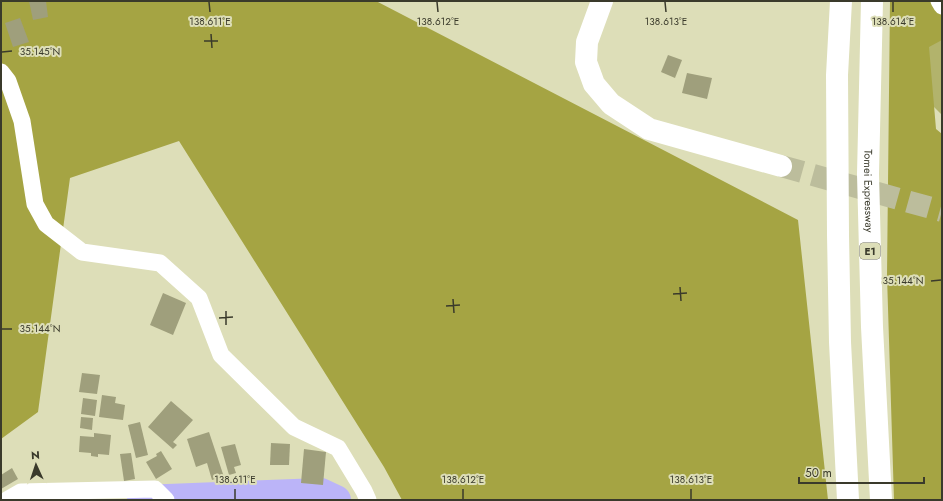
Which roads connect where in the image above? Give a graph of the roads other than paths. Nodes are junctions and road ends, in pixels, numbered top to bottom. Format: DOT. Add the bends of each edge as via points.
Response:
graph roads {
  1 [pos="602,1"];
  2 [pos="841,1"];
  3 [pos="872,1"];
  4 [pos="939,1"];
  5 [pos="942,6"];
  6 [pos="1,72"];
  7 [pos="782,166"];
  8 [pos="14,496"];
  9 [pos="163,497"];
  10 [pos="368,500"];
  11 [pos="848,500"];
  12 [pos="881,500"];
  1 -- 7 [label="main road" via="587,42 586,62 594,84 611,104 649,128"];
  2 -- 11 [label="main road" via="837,75 838,235 840,342"];
  3 -- 12 [label="main road, Tomei Expressway / E1" via="868,174 872,327"];
  4 -- 5 [label="street"];
  6 -- 10 [label="street" via="8,81 22,121 35,204 46,224 82,252 160,263 198,298 221,354 294,427 338,448"];
  8 -- 9 [label="street" via="155,489"];
}
